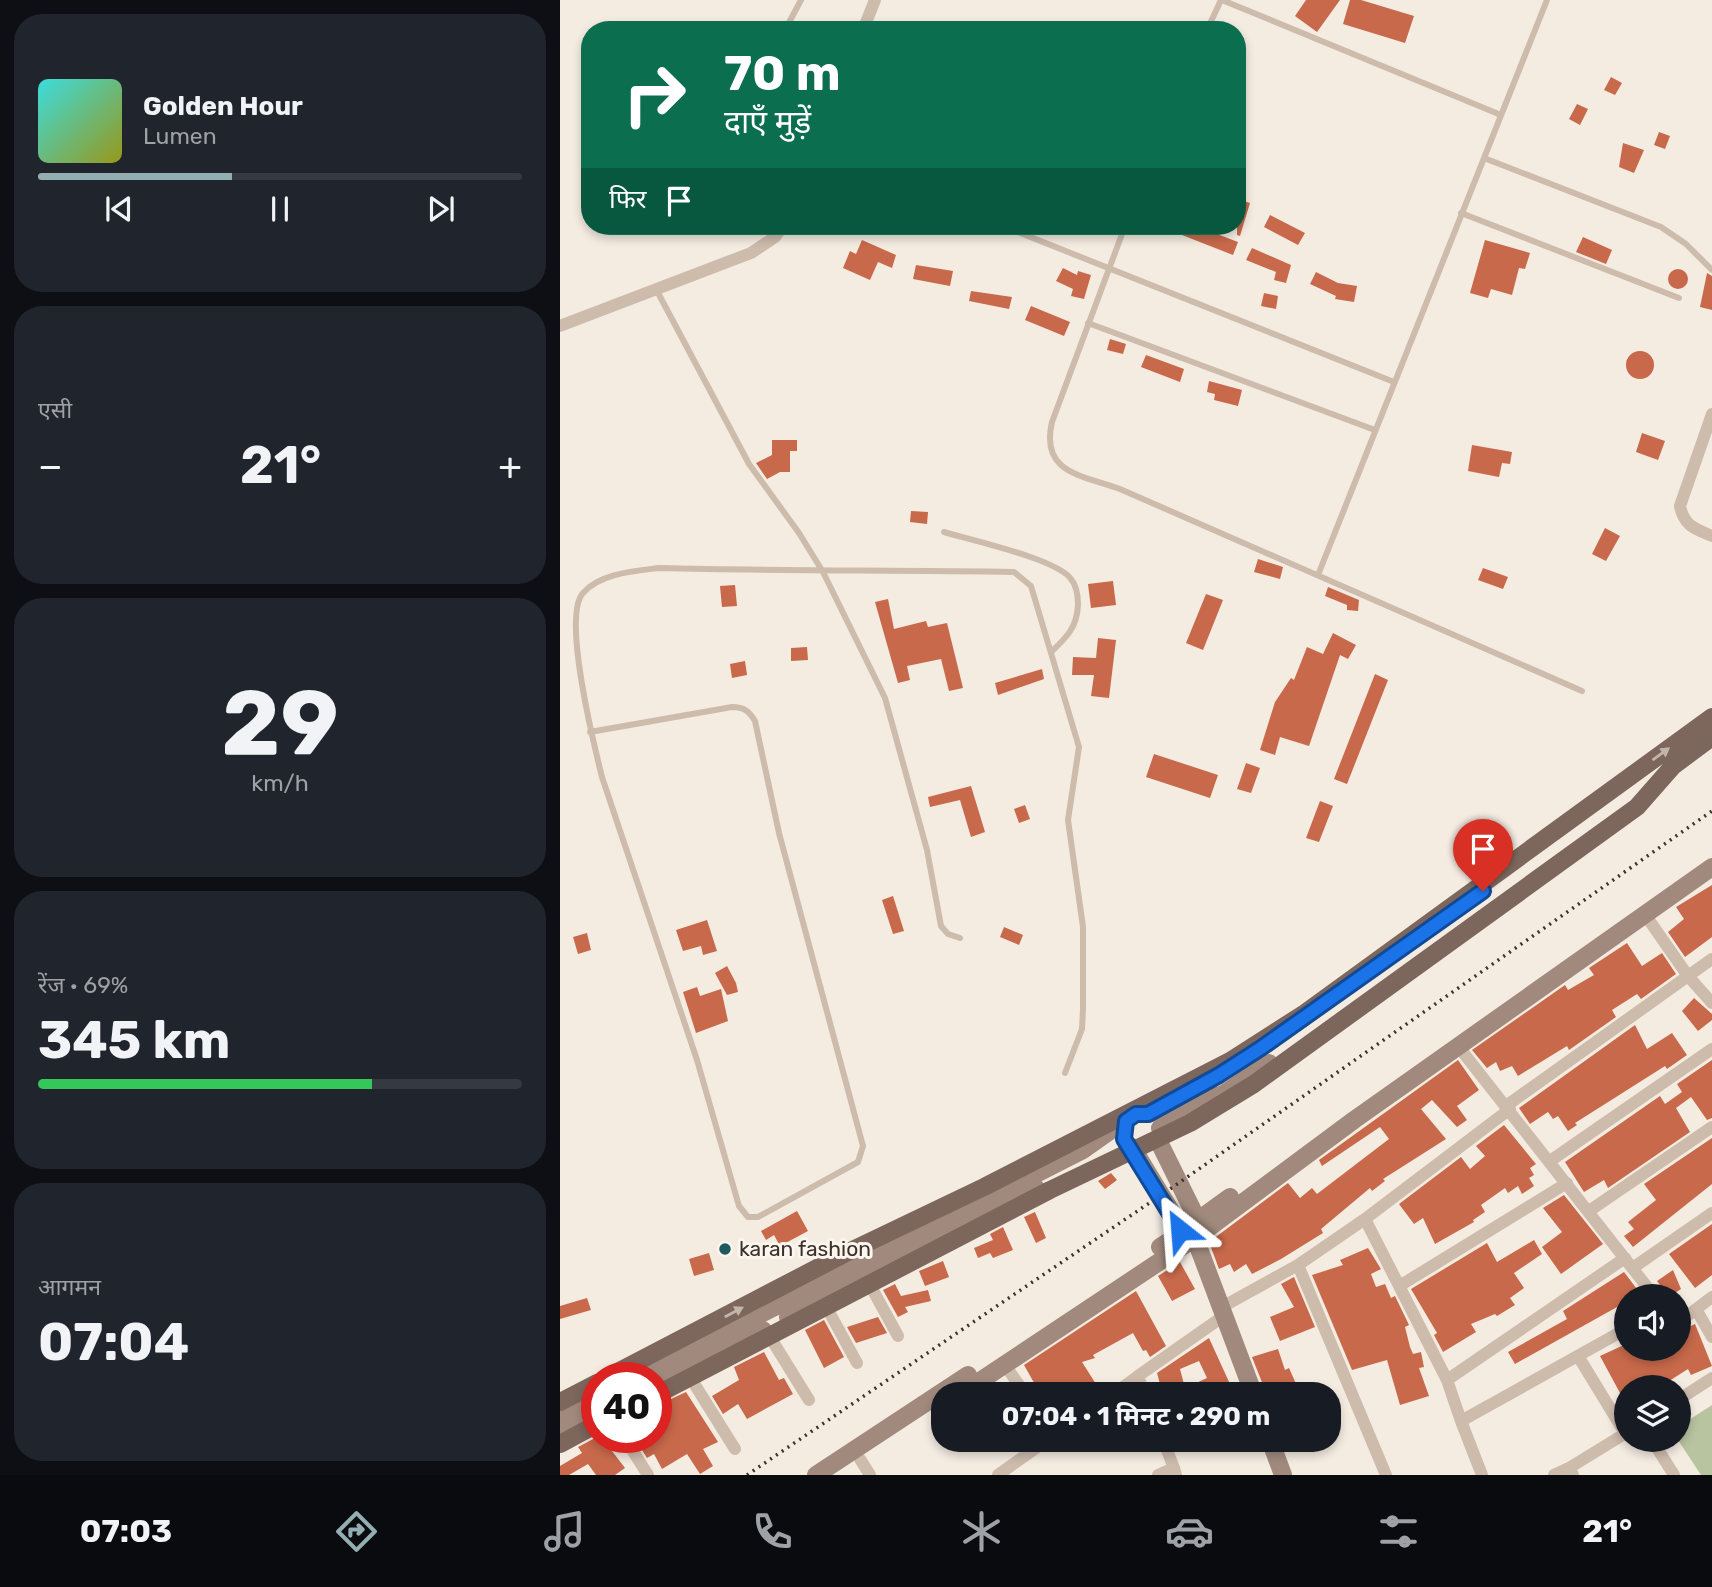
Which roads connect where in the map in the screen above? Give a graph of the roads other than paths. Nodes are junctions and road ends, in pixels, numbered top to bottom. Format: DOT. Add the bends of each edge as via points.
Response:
graph roads {
  1 [pos="801,0"];
  2 [pos="875,0"];
  3 [pos="1221,0"];
  4 [pos="1547,0"];
  5 [pos="790,21"];
  6 [pos="867,21"];
  7 [pos="1212,21"];
  8 [pos="1501,115"];
  9 [pos="1484,158"];
  10 [pos="1461,213"];
  11 [pos="776,235"];
  12 [pos="1026,235"];
  13 [pos="1122,235"];
  14 [pos="1109,268"];
  15 [pos="1712,270"];
  16 [pos="656,289"];
  17 [pos="1679,298"];
  18 [pos="1088,323"];
  19 [pos="560,326"];
  20 [pos="1394,382"];
  21 [pos="1712,414"];
  22 [pos="1375,429"];
  23 [pos="944,532"];
  24 [pos="1712,536"];
  25 [pos="823,572"];
  26 [pos="1318,575"];
  27 [pos="1052,651"];
  28 [pos="1582,691"];
  29 [pos="1712,717"];
  30 [pos="590,732"];
  31 [pos="1712,737"];
  32 [pos="1633,774"];
  33 [pos="1651,791"];
  34 [pos="1712,867"];
  35 [pos="1643,908"];
  36 [pos="960,938"];
  37 [pos="1712,959"];
  38 [pos="1688,976"];
  39 [pos="1712,1003"];
  40 [pos="1458,1046"];
  41 [pos="1712,1049"];
  42 [pos="1065,1073"];
  43 [pos="1508,1107"];
  44 [pos="1126,1121"];
  45 [pos="1155,1127"];
  46 [pos="1712,1127"];
  47 [pos="1130,1145"];
  48 [pos="1550,1161"];
  49 [pos="1567,1183"];
  50 [pos="1589,1211"];
  51 [pos="1712,1213"];
  52 [pos="1365,1219"];
  53 [pos="1195,1238"];
  54 [pos="1629,1263"];
  55 [pos="1298,1265"];
  56 [pos="1645,1284"];
  57 [pos="870,1285"];
  58 [pos="1401,1285"];
  59 [pos="1712,1297"];
  60 [pos="827,1308"];
  61 [pos="1696,1309"];
  62 [pos="1223,1311"];
  63 [pos="1691,1313"];
  64 [pos="898,1336"];
  65 [pos="1614,1336"];
  66 [pos="770,1337"];
  67 [pos="1712,1337"];
  68 [pos="1578,1356"];
  69 [pos="637,1362"];
  70 [pos="666,1362"];
  71 [pos="857,1363"];
  72 [pos="1005,1365"];
  73 [pos="672,1375"];
  74 [pos="1138,1376"];
  75 [pos="690,1377"];
  76 [pos="1712,1378"];
  77 [pos="1447,1380"];
  78 [pos="979,1382"];
  79 [pos="1017,1382"];
  80 [pos="1130,1382"];
  81 [pos="1140,1382"];
  82 [pos="1249,1382"];
  83 [pos="672,1387"];
  84 [pos="581,1391"];
  85 [pos="1691,1392"];
  86 [pos="809,1400"];
  87 [pos="560,1402"];
  88 [pos="581,1406"];
  89 [pos="931,1413"];
  90 [pos="1614,1415"];
  91 [pos="560,1416"];
  92 [pos="581,1420"];
  93 [pos="1461,1421"];
  94 [pos="560,1430"];
  95 [pos="581,1433"];
  96 [pos="1614,1441"];
  97 [pos="560,1444"];
  98 [pos="735,1449"];
  99 [pos="1030,1452"];
  100 [pos="1168,1452"];
  101 [pos="1274,1452"];
  102 [pos="1660,1452"];
  103 [pos="634,1453"];
  104 [pos="860,1459"];
  105 [pos="1571,1471"];
  106 [pos="1175,1472"];
  107 [pos="648,1475"];
  108 [pos="816,1475"];
  109 [pos="836,1475"];
  110 [pos="870,1475"];
  111 [pos="998,1475"];
  112 [pos="1158,1475"];
  113 [pos="1283,1475"];
  114 [pos="1386,1475"];
  115 [pos="1482,1475"];
  116 [pos="1554,1475"];
  117 [pos="1674,1475"];
  1 -- 5 [label="lane"];
  2 -- 6 [label="street"];
  3 -- 7 [label="lane"];
  3 -- 8 [label="lane"];
  4 -- 8 [label="lane"];
  8 -- 9 [label="lane"];
  9 -- 10 [label="lane"];
  9 -- 15 [label="lane" via="1661,228 1686,244"];
  10 -- 17 [label="lane"];
  10 -- 20 [label="lane"];
  11 -- 16 [label="street" via="751,253"];
  12 -- 14 [label="lane"];
  13 -- 14 [label="lane"];
  14 -- 18 [label="lane"];
  14 -- 20 [label="lane"];
  16 -- 19 [label="street"];
  16 -- 25 [label="lane" via="748,464"];
  18 -- 22 [label="lane"];
  18 -- 26 [label="lane" via="1052,422 1050,454 1065,469"];
  20 -- 22 [label="lane"];
  21 -- 24 [label="street" via="1681,506 1689,526"];
  22 -- 26 [label="lane"];
  23 -- 27 [label="lane" via="1049,563 1072,580 1078,595 1075,625"];
  25 -- 27 [label="lane" via="1014,572 1031,586"];
  25 -- 30 [label="lane" via="659,568 614,576 584,592 576,604 575,624"];
  25 -- 36 [label="lane" via="885,698 927,850 941,926"];
  26 -- 28 [label="lane"];
  27 -- 42 [label="lane" via="1079,747 1068,820 1083,927 1083,1009 1082,1028"];
  32 -- 29 [label="main road, one-way"];
  30 -- 30 [label="lane" via="739,1206 748,1217 758,1217 858,1162 863,1146 779,833 755,721 742,707 732,707"];
  31 -- 33 [label="main road" via="1673,766"];
  32 -- 45 [label="street" via="1620,791 1219,1075"];
  69 -- 32 [label="main road, one-way" via="1230,1061 1305,1013"];
  33 -- 45 [label="street" via="1632,799 1267,1065 1225,1093"];
  33 -- 57 [label="main road" via="1637,807 1523,892 1254,1084 1178,1129"];
  34 -- 35 [label="street"];
  35 -- 38 [label="street"];
  35 -- 40 [label="street"];
  35 -- 45 [label="street" via="1201,1218 1192,1213"];
  37 -- 38 [label="street"];
  38 -- 39 [label="street"];
  38 -- 43 [label="street"];
  40 -- 43 [label="street"];
  40 -- 53 [label="street"];
  41 -- 48 [label="street"];
  43 -- 48 [label="street"];
  43 -- 52 [label="street"];
  44 -- 45 [label="street" via="1136,1114"];
  44 -- 47 [label="street" via="1123,1133"];
  44 -- 70 [label="street" via="1083,1150"];
  45 -- 47 [label="street" via="1149,1148"];
  46 -- 50 [label="street"];
  47 -- 73 [label="street" via="974,1219"];
  47 -- 108 [label="street" via="1178,1223 1177,1236"];
  48 -- 49 [label="street"];
  49 -- 50 [label="street"];
  49 -- 58 [label="street"];
  50 -- 54 [label="street"];
  51 -- 54 [label="street"];
  52 -- 55 [label="street"];
  52 -- 58 [label="street"];
  53 -- 62 [label="street"];
  53 -- 72 [label="street"];
  54 -- 56 [label="street"];
  54 -- 77 [label="street"];
  55 -- 62 [label="street"];
  55 -- 114 [label="street"];
  57 -- 60 [label="main road"];
  57 -- 64 [label="street"];
  58 -- 77 [label="street"];
  59 -- 61 [label="street"];
  60 -- 66 [label="main road"];
  60 -- 71 [label="street"];
  61 -- 63 [label="street"];
  61 -- 67 [label="street"];
  62 -- 74 [label="street"];
  62 -- 82 [label="street"];
  65 -- 68 [label="street"];
  66 -- 75 [label="main road"];
  66 -- 86 [label="street"];
  68 -- 90 [label="street"];
  68 -- 93 [label="street"];
  72 -- 78 [label="street"];
  72 -- 79 [label="street"];
  74 -- 80 [label="street"];
  74 -- 81 [label="street"];
  75 -- 83 [label="main road"];
  75 -- 98 [label="street"];
  76 -- 85 [label="street"];
  77 -- 93 [label="street"];
  84 -- 87 [label="main road"];
  88 -- 91 [label="street"];
  89 -- 104 [label="street"];
  92 -- 94 [label="street"];
  93 -- 115 [label="street"];
  95 -- 97 [label="main road"];
  96 -- 105 [label="street"];
  99 -- 111 [label="street"];
  100 -- 106 [label="street"];
  101 -- 113 [label="street"];
  102 -- 117 [label="street"];
  103 -- 107 [label="street"];
  104 -- 109 [label="street"];
  104 -- 110 [label="street"];
  105 -- 116 [label="street"];
  106 -- 112 [label="street"];
}
